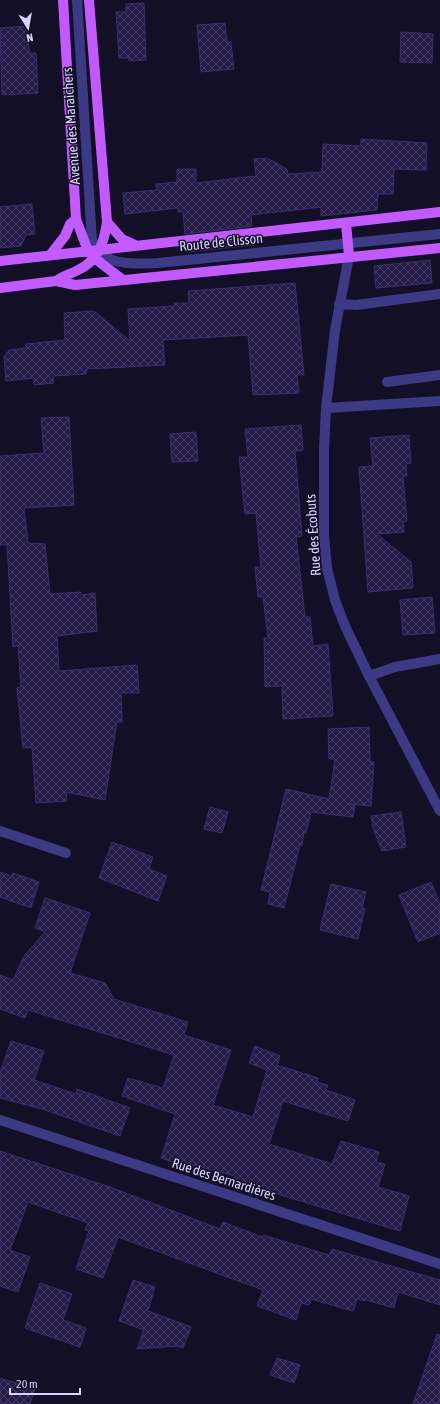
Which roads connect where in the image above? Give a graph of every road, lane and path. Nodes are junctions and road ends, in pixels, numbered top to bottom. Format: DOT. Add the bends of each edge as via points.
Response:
graph roads {
  1 [pos="63,0"];
  2 [pos="77,0"];
  3 [pos="89,0"];
  4 [pos="440,212"];
  5 [pos="76,219"];
  6 [pos="107,222"];
  7 [pos="346,223"];
  8 [pos="440,234"];
  9 [pos="347,243"];
  10 [pos="137,246"];
  11 [pos="440,248"];
  12 [pos="96,252"];
  13 [pos="50,255"];
  14 [pos="349,256"];
  15 [pos="0,261"];
  16 [pos="123,280"];
  17 [pos="56,281"];
  18 [pos="0,288"];
  19 [pos="440,294"];
  20 [pos="339,304"];
  21 [pos="440,375"];
  22 [pos="387,382"];
  23 [pos="440,401"];
  24 [pos="326,408"];
  25 [pos="440,659"];
  26 [pos="369,676"];
  27 [pos="440,811"];
  28 [pos="0,831"];
  29 [pos="66,852"];
  30 [pos="0,1120"];
  31 [pos="440,1264"];
  1 -- 5 [label="main road, Avenue des Maraîchers"];
  2 -- 12 [label="street, Avenue des Maraîchers" via="90,224"];
  3 -- 6 [label="main road, Avenue des Maraîchers"];
  4 -- 7 [label="main road, Route de Clisson"];
  5 -- 12 [label="main road, Avenue des Maraîchers"];
  5 -- 13 [label="main road"];
  6 -- 10 [label="main road" via="122,239"];
  6 -- 12 [label="main road, Avenue des Maraîchers" via="105,238"];
  7 -- 9 [label="main road"];
  7 -- 10 [label="main road, Route de Clisson"];
  8 -- 9 [label="street, Route de Clisson"];
  9 -- 12 [label="street, Route de Clisson" via="158,263 129,264"];
  9 -- 14 [label="main road"];
  10 -- 12 [label="main road, Route de Clisson"];
  11 -- 14 [label="main road, Route de Clisson"];
  12 -- 13 [label="main road, Route de Clisson"];
  12 -- 16 [label="main road"];
  12 -- 17 [label="main road, Route de Clisson" via="78,270"];
  13 -- 15 [label="main road, Route de Clisson"];
  14 -- 16 [label="main road, Route de Clisson"];
  14 -- 20 [label="street, Rue des Écobuts"];
  16 -- 17 [label="main road, Route de Clisson" via="75,285"];
  17 -- 18 [label="main road, Route de Clisson"];
  19 -- 20 [label="street" via="356,305"];
  20 -- 24 [label="street, Rue des Écobuts"];
  21 -- 22 [label="street"];
  23 -- 24 [label="street"];
  24 -- 26 [label="street, Rue des Écobuts" via="324,536 327,568 334,600"];
  25 -- 26 [label="street" via="395,667"];
  26 -- 27 [label="street, Rue des Écobuts"];
  28 -- 29 [label="street"];
  30 -- 31 [label="street, Rue des Bernardières"];
}
